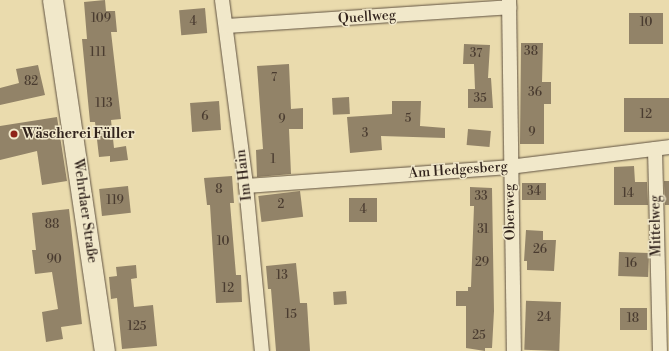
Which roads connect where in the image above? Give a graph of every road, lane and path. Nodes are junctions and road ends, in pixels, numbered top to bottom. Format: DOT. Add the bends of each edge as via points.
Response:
graph roads {
  1 [pos="53,0"];
  2 [pos="222,0"];
  3 [pos="509,4"];
  4 [pos="226,26"];
  5 [pos="662,148"];
  6 [pos="509,167"];
  7 [pos="246,186"];
  8 [pos="105,351"];
  9 [pos="262,351"];
  10 [pos="514,351"];
  11 [pos="660,351"];
  1 -- 8 [label="main road, Wehrdaer Straße"];
  2 -- 4 [label="street, Im Hain"];
  3 -- 4 [label="street, Quellweg"];
  3 -- 6 [label="street, Oberweg"];
  4 -- 7 [label="street, Im Hain"];
  5 -- 6 [label="street, Am Hedgesberg"];
  5 -- 11 [label="street, Mittelweg"];
  6 -- 7 [label="street, Am Hedgesberg"];
  6 -- 10 [label="street, Oberweg"];
  7 -- 9 [label="street, Im Hain"];
}
